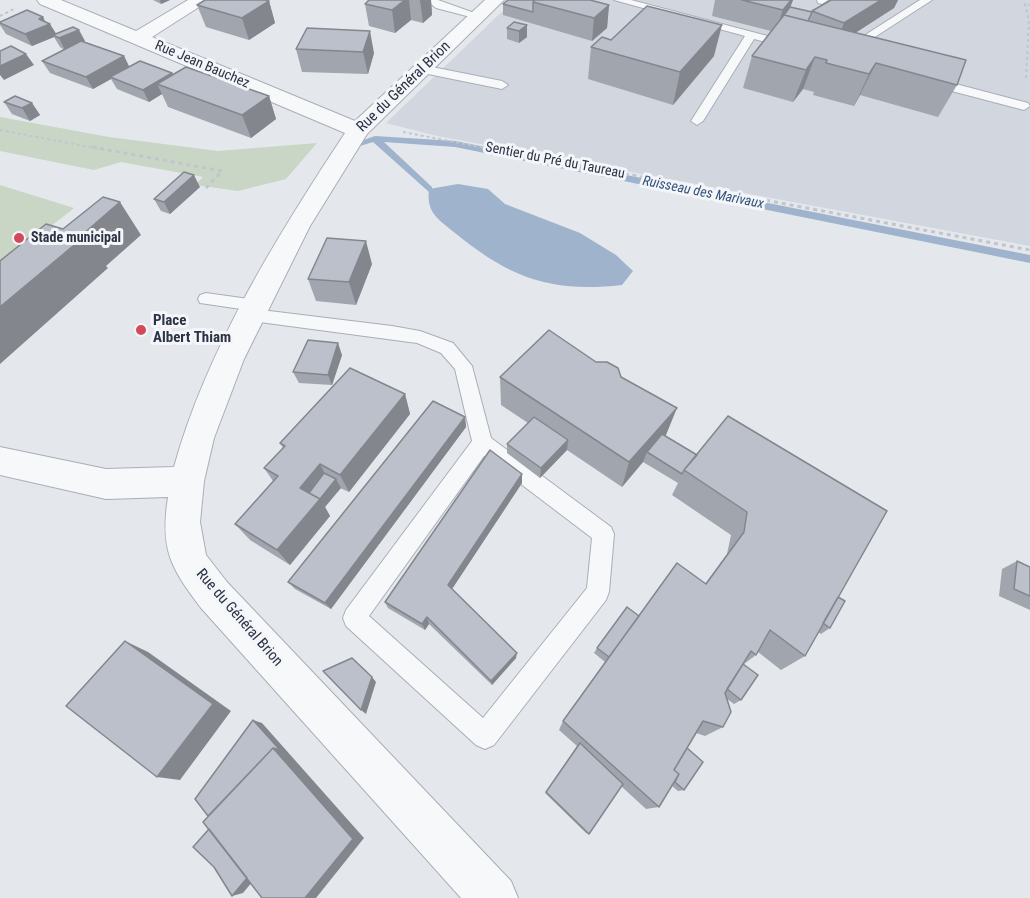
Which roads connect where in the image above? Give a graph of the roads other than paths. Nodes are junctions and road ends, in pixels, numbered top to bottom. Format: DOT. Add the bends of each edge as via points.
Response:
graph roads {
  1 [pos="46,0"];
  2 [pos="201,0"];
  3 [pos="430,0"];
  4 [pos="495,0"];
  5 [pos="619,0"];
  6 [pos="927,0"];
  7 [pos="478,16"];
  8 [pos="751,35"];
  9 [pos="137,38"];
  10 [pos="805,49"];
  11 [pos="848,60"];
  12 [pos="422,69"];
  13 [pos="914,77"];
  14 [pos="502,84"];
  15 [pos="1024,106"];
  16 [pos="697,121"];
  17 [pos="361,127"];
  18 [pos="206,299"];
  19 [pos="254,310"];
  20 [pos="482,442"];
  21 [pos="0,461"];
  22 [pos="187,481"];
  23 [pos="494,898"];
  1 -- 9 [label="street, Rue Jean Bauchez"];
  2 -- 9 [label="street"];
  3 -- 7 [label="lane"];
  4 -- 7 [label="street, Rue du Général Brion"];
  5 -- 8 [label="lane"];
  6 -- 11 [label="lane" via="837,57"];
  7 -- 12 [label="street, Rue du Général Brion"];
  8 -- 10 [label="lane"];
  8 -- 16 [label="lane"];
  9 -- 17 [label="street, Rue Jean Bauchez"];
  12 -- 14 [label="lane"];
  12 -- 17 [label="street, Rue du Général Brion"];
  13 -- 15 [label="lane"];
  17 -- 19 [label="street, Rue du Général Brion" via="297,226"];
  18 -- 19 [label="lane"];
  19 -- 20 [label="lane" via="420,337 447,348 463,366"];
  19 -- 22 [label="street, Rue du Général Brion" via="211,404"];
  20 -- 20 [label="lane" via="603,534 598,591 486,736 354,618"];
  21 -- 22 [label="street" via="106,484"];
  22 -- 23 [label="street, Rue du Général Brion" via="182,522 189,562 214,596"];
}
